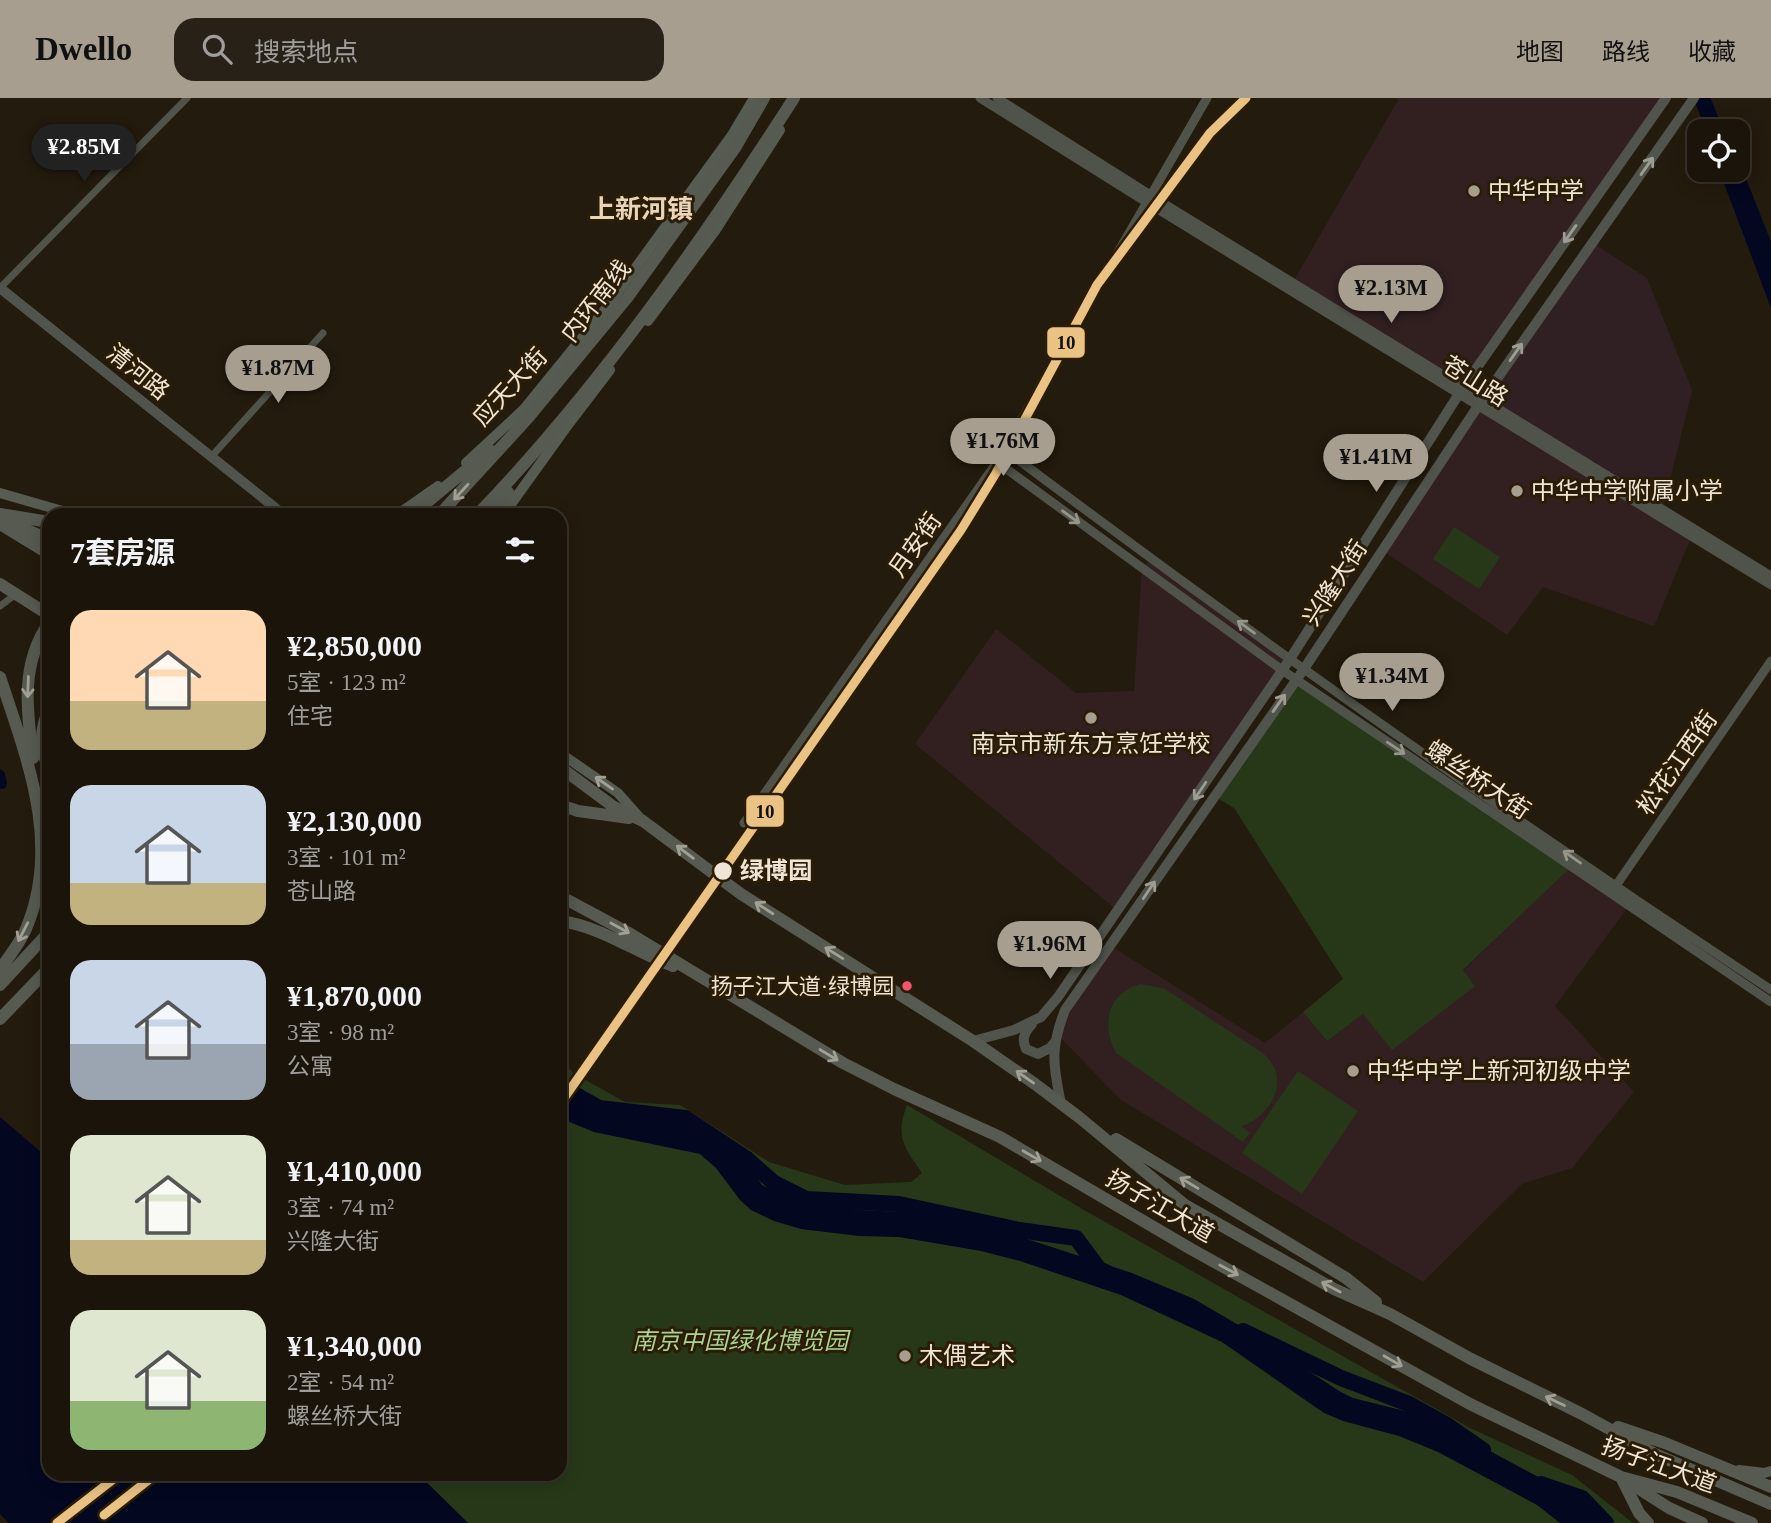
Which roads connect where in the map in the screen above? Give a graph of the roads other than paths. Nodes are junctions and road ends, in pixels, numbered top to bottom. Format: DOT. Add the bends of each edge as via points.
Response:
graph roads {
  1 [pos="187,98"];
  2 [pos="754,98"];
  3 [pos="764,98"];
  4 [pos="796,98"];
  5 [pos="980,98"];
  6 [pos="997,98"];
  7 [pos="1207,98"];
  8 [pos="1665,98"];
  9 [pos="1694,98"];
  10 [pos="1148,198"];
  11 [pos="0,288"];
  12 [pos="323,333"];
  13 [pos="1462,391"];
  14 [pos="1480,402"];
  15 [pos="528,418"];
  16 [pos="1004,449"];
  17 [pos="211,457"];
  18 [pos="529,461"];
  19 [pos="997,461"];
  20 [pos="0,493"];
  21 [pos="52,508"];
  22 [pos="275,508"];
  23 [pos="406,508"];
  24 [pos="420,508"];
  25 [pos="446,508"];
  26 [pos="484,508"];
  27 [pos="496,508"];
  28 [pos="509,508"];
  29 [pos="0,519"];
  30 [pos="42,522"];
  31 [pos="42,535"];
  32 [pos="42,549"];
  33 [pos="1771,576"];
  34 [pos="0,584"];
  35 [pos="1771,585"];
  36 [pos="16,594"];
  37 [pos="0,606"];
  38 [pos="42,611"];
  39 [pos="42,636"];
  40 [pos="1290,659"];
  41 [pos="1771,662"];
  42 [pos="1304,668"];
  43 [pos="1282,670"];
  44 [pos="0,677"];
  45 [pos="1296,680"];
  46 [pos="567,758"];
  47 [pos="567,772"];
  48 [pos="38,802"];
  49 [pos="567,807"];
  50 [pos="643,821"];
  51 [pos="744,823"];
  52 [pos="42,827"];
  53 [pos="42,864"];
  54 [pos="1615,887"];
  55 [pos="567,900"];
  56 [pos="567,922"];
  57 [pos="42,940"];
  58 [pos="0,970"];
  59 [pos="42,976"];
  60 [pos="702,976"];
  61 [pos="42,980"];
  62 [pos="0,985"];
  63 [pos="1771,990"];
  64 [pos="27,992"];
  65 [pos="1771,1002"];
  66 [pos="1041,1017"];
  67 [pos="0,1019"];
  68 [pos="1055,1040"];
  69 [pos="973,1041"];
  70 [pos="1061,1104"];
  71 [pos="1080,1118"];
  72 [pos="1390,1314"];
  73 [pos="1582,1414"];
  74 [pos="1700,1458"];
  75 [pos="1771,1471"];
  76 [pos="1620,1477"];
  77 [pos="1771,1487"];
  78 [pos="1771,1504"];
  79 [pos="1648,1523"];
  80 [pos="1702,1523"];
  81 [pos="1752,1523"];
  1 -- 11 [label="street"];
  2 -- 23 [label="main road, 应天大街" via="667,228 523,410 454,474"];
  3 -- 15 [label="highway, 内环南线" via="735,148 627,298"];
  4 -- 18 [label="highway, 内环南线" via="690,254"];
  4 -- 28 [label="main road" via="715,231"];
  5 -- 10 [label="street, 苍山路"];
  6 -- 10 [label="street, 苍山路"];
  7 -- 10 [label="street, 月安街"];
  8 -- 13 [label="main road, 兴隆大街, one-way"];
  14 -- 9 [label="main road, 兴隆大街, one-way"];
  10 -- 13 [label="street, 苍山路"];
  10 -- 16 [label="street, 月安街"];
  11 -- 17 [label="main road, 清河路"];
  12 -- 17 [label="street"];
  13 -- 14 [label="street, 苍山路"];
  13 -- 40 [label="main road, 兴隆大街"];
  14 -- 33 [label="street, 苍山路"];
  14 -- 35 [label="street, 苍山路"];
  14 -- 42 [label="main road, 兴隆大街"];
  15 -- 24 [label="highway"];
  15 -- 25 [label="highway, 内环南线, one-way"];
  16 -- 19 [label="street, 月安街"];
  40 -- 16 [label="street, 螺丝桥大街, one-way"];
  17 -- 22 [label="main road, 清河路"];
  18 -- 26 [label="highway, 内环南线"];
  18 -- 27 [label="highway"];
  19 -- 43 [label="street, 螺丝桥大街, one-way"];
  19 -- 51 [label="street, 月安街"];
  20 -- 21 [label="main road"];
  29 -- 30 [label="highway"];
  29 -- 31 [label="highway"];
  29 -- 32 [label="highway"];
  34 -- 36 [label="highway"];
  36 -- 37 [label="street"];
  36 -- 38 [label="highway"];
  39 -- 48 [label="highway, one-way" via="28,671 28,719"];
  40 -- 42 [label="street, 螺丝桥大街"];
  40 -- 43 [label="main road, 兴隆大街"];
  41 -- 54 [label="street, 松花江西街"];
  42 -- 45 [label="main road, 兴隆大街"];
  54 -- 42 [label="street, 螺丝桥大街, one-way"];
  43 -- 45 [label="street, 螺丝桥大街"];
  43 -- 66 [label="main road, 兴隆大街, one-way"];
  44 -- 48 [label="highway"];
  45 -- 65 [label="street, 螺丝桥大街, one-way"];
  68 -- 45 [label="main road, 兴隆大街, one-way" via="1065,1010"];
  50 -- 46 [label="main road, one-way" via="618,793"];
  47 -- 50 [label="highway, 扬子江大道" via="614,807"];
  48 -- 52 [label="highway, one-way"];
  49 -- 50 [label="highway"];
  69 -- 50 [label="highway, 扬子江大道, one-way" via="727,884"];
  53 -- 58 [label="highway, one-way" via="25,931"];
  54 -- 63 [label="street, 螺丝桥大街"];
  55 -- 60 [label="highway, 扬子江大道, one-way"];
  56 -- 60 [label="highway"];
  57 -- 62 [label="highway"];
  59 -- 64 [label="highway"];
  60 -- 76 [label="highway, 扬子江大道, one-way" via="843,1063 1000,1137 1470,1404"];
  61 -- 64 [label="highway"];
  64 -- 67 [label="highway"];
  66 -- 68 [label="main road" via="1024,1033 1026,1049 1038,1055"];
  66 -- 69 [label="main road, 兴隆大街"];
  68 -- 70 [label="main road, 兴隆大街"];
  70 -- 69 [label="highway, 扬子江大道, one-way"];
  70 -- 71 [label="highway, 扬子江大道"];
  72 -- 71 [label="highway, one-way" via="1346,1278"];
  72 -- 71 [label="highway, 扬子江大道, one-way" via="1334,1289 1185,1205"];
  73 -- 72 [label="highway, 扬子江大道, one-way"];
  73 -- 74 [label="highway"];
  73 -- 78 [label="highway, 扬子江大道" via="1655,1454"];
  74 -- 75 [label="main road" via="1747,1472"];
  74 -- 77 [label="highway"];
  76 -- 79 [label="highway"];
  76 -- 80 [label="highway"];
  76 -- 81 [label="highway, 扬子江大道" via="1677,1492"];
}
